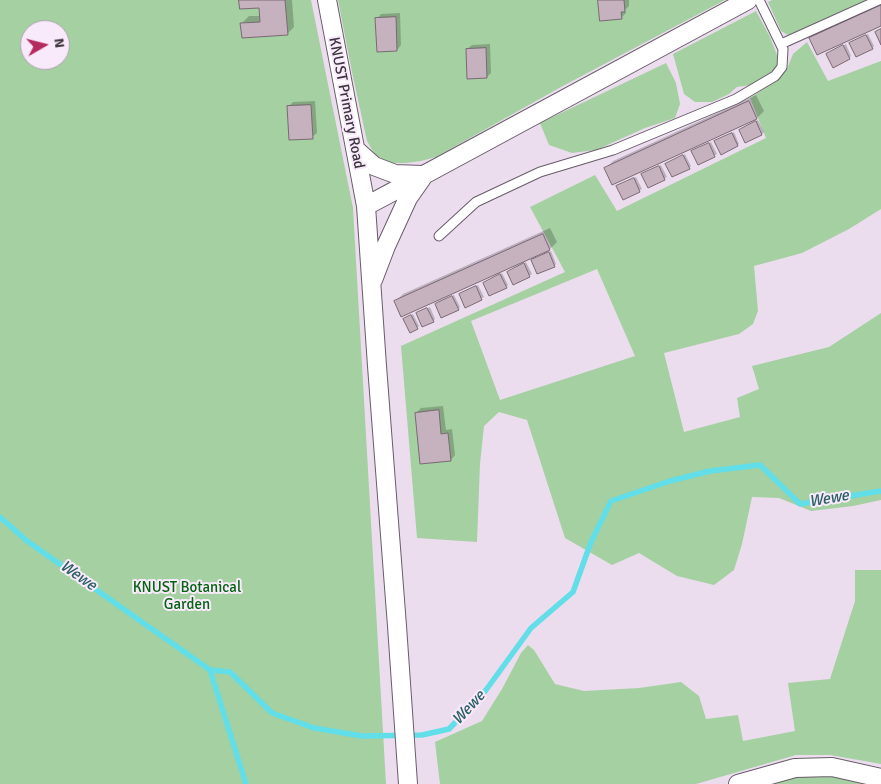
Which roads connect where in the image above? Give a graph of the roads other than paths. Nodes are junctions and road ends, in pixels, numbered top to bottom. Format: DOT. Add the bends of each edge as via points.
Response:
graph roads {
  1 [pos="327,0"];
  2 [pos="748,0"];
  3 [pos="759,0"];
  4 [pos="879,0"];
  5 [pos="781,44"];
  6 [pos="356,149"];
  7 [pos="424,175"];
  8 [pos="366,206"];
  9 [pos="439,236"];
  10 [pos="372,285"];
  11 [pos="881,778"];
  12 [pos="408,784"];
  13 [pos="738,784"];
  1 -- 6 [label="street, KNUST Primary Road"];
  2 -- 7 [label="street"];
  3 -- 5 [label="lane"];
  4 -- 5 [label="lane"];
  5 -- 9 [label="lane" via="782,67 775,76 736,99 613,150 540,172 476,202"];
  6 -- 7 [label="street" via="374,166 394,174"];
  6 -- 8 [label="street, KNUST Primary Road"];
  7 -- 8 [label="street"];
  7 -- 10 [label="street" via="408,198"];
  8 -- 10 [label="street, KNUST Primary Road"];
  10 -- 12 [label="street, KNUST Primary Road"];
  11 -- 13 [label="street" via="832,767 795,768"];
}
